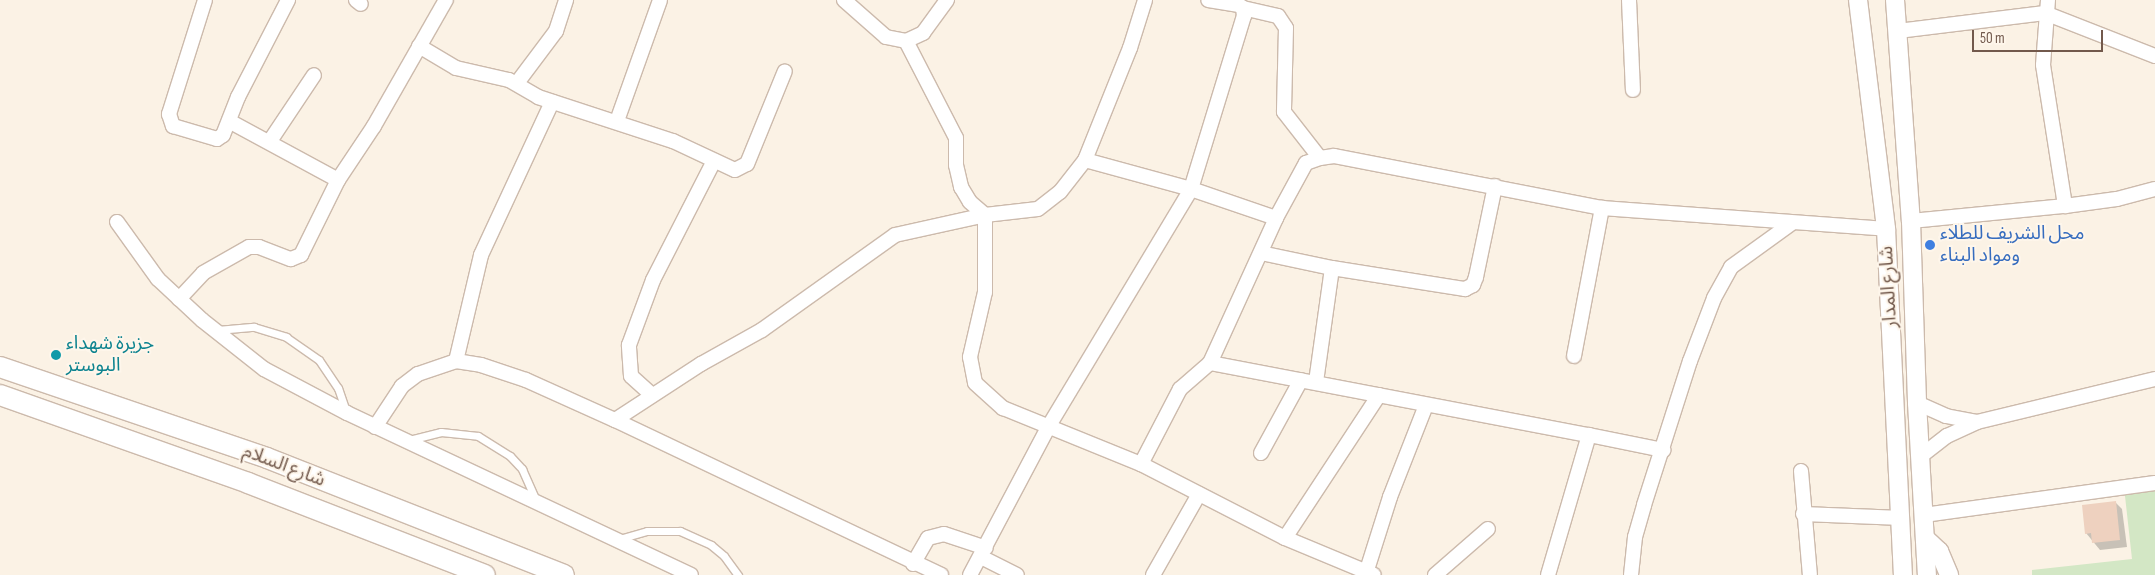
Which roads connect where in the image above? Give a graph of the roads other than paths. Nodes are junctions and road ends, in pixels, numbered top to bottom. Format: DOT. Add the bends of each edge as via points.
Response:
graph roads {
  1 [pos="205,0"];
  2 [pos="288,0"];
  3 [pos="446,0"];
  4 [pos="566,0"];
  5 [pos="660,0"];
  6 [pos="844,0"];
  7 [pos="946,0"];
  8 [pos="1145,0"];
  9 [pos="1208,0"];
  10 [pos="1629,0"];
  11 [pos="1858,0"];
  12 [pos="1895,0"];
  13 [pos="2046,7"];
  14 [pos="1243,8"];
  15 [pos="1898,31"];
  16 [pos="906,41"];
  17 [pos="419,46"];
  18 [pos="2155,56"];
  19 [pos="785,71"];
  20 [pos="314,75"];
  21 [pos="517,83"];
  22 [pos="1633,90"];
  23 [pos="552,102"];
  24 [pos="617,120"];
  25 [pos="229,121"];
  26 [pos="270,141"];
  27 [pos="1320,158"];
  28 [pos="1085,160"];
  29 [pos="714,161"];
  30 [pos="338,180"];
  31 [pos="1494,186"];
  32 [pos="2155,189"];
  33 [pos="1191,190"];
  34 [pos="2065,206"];
  35 [pos="1602,208"];
  36 [pos="985,215"];
  37 [pos="1276,218"];
  38 [pos="1911,221"];
  39 [pos="117,222"];
  40 [pos="1792,223"];
  41 [pos="1886,229"];
  42 [pos="1261,252"];
  43 [pos="1332,268"];
  44 [pos="180,299"];
  45 [pos="214,330"];
  46 [pos="1574,356"];
  47 [pos="456,361"];
  48 [pos="1210,363"];
  49 [pos="0,367"];
  50 [pos="2155,379"];
  51 [pos="1302,380"];
  52 [pos="1316,382"];
  53 [pos="0,395"];
  54 [pos="652,395"];
  55 [pos="1379,395"];
  56 [pos="1916,403"];
  57 [pos="1426,405"];
  58 [pos="347,413"];
  59 [pos="615,420"];
  60 [pos="1977,422"];
  61 [pos="1050,424"];
  62 [pos="375,427"];
  63 [pos="1590,435"];
  64 [pos="406,442"];
  65 [pos="1663,450"];
  66 [pos="1261,453"];
  67 [pos="1921,456"];
  68 [pos="1141,464"];
  69 [pos="1801,471"];
  70 [pos="2155,483"];
  71 [pos="1199,494"];
  72 [pos="537,503"];
  73 [pos="1803,514"];
  74 [pos="1924,514"];
  75 [pos="1902,518"];
  76 [pos="1488,529"];
  77 [pos="1285,538"];
  78 [pos="1926,539"];
  79 [pos="616,540"];
  80 [pos="983,552"];
  81 [pos="913,564"];
  82 [pos="1370,573"];
  83 [pos="486,575"];
  84 [pos="564,575"];
  85 [pos="691,575"];
  86 [pos="738,575"];
  87 [pos="941,575"];
  88 [pos="970,575"];
  89 [pos="1017,575"];
  90 [pos="1153,575"];
  91 [pos="1435,575"];
  92 [pos="1548,575"];
  93 [pos="1631,575"];
  94 [pos="1810,575"];
  95 [pos="1903,575"];
  96 [pos="1927,575"];
  97 [pos="1949,575"];
  1 -- 25 [label="street" via="169,114 173,126 217,139 223,135"];
  2 -- 25 [label="street"];
  3 -- 17 [label="street"];
  4 -- 21 [label="street" via="556,31"];
  5 -- 24 [label="street"];
  6 -- 16 [label="street" via="886,38"];
  7 -- 16 [label="street" via="922,33"];
  8 -- 28 [label="street" via="1130,48"];
  9 -- 14 [label="street"];
  10 -- 22 [label="street"];
  11 -- 41 [label="street, شارع المدار"];
  12 -- 15 [label="street, شارع المدار"];
  13 -- 15 [label="street"];
  13 -- 18 [label="street"];
  13 -- 34 [label="street" via="2043,65"];
  14 -- 27 [label="street" via="1278,16 1286,28 1284,112"];
  14 -- 33 [label="street"];
  15 -- 38 [label="street, شارع المدار"];
  16 -- 36 [label="street" via="956,138 956,165 961,187 970,202"];
  17 -- 21 [label="street" via="456,68"];
  17 -- 30 [label="street" via="374,126"];
  19 -- 29 [label="street" via="747,164 735,170"];
  20 -- 26 [label="street"];
  21 -- 23 [label="street"];
  23 -- 24 [label="street"];
  23 -- 47 [label="street" via="481,255"];
  24 -- 29 [label="street"];
  25 -- 26 [label="street"];
  26 -- 30 [label="street"];
  27 -- 31 [label="street" via="1334,156"];
  27 -- 37 [label="street" via="1306,163"];
  28 -- 33 [label="street"];
  28 -- 36 [label="street" via="1060,192 1038,209"];
  29 -- 54 [label="street" via="653,280 629,345 631,376"];
  30 -- 44 [label="street" via="301,255 291,258 259,247 249,247 203,273"];
  31 -- 35 [label="street"];
  31 -- 43 [label="street" via="1473,285 1465,289"];
  32 -- 34 [label="street" via="2117,199"];
  33 -- 37 [label="street"];
  33 -- 61 [label="street"];
  34 -- 38 [label="street"];
  35 -- 40 [label="street"];
  35 -- 46 [label="street"];
  36 -- 54 [label="street" via="895,234 762,330"];
  36 -- 61 [label="street" via="985,292 970,357 975,383 1003,408"];
  37 -- 42 [label="street"];
  38 -- 56 [label="street, شارع المدار"];
  39 -- 44 [label="street" via="158,279"];
  40 -- 41 [label="street"];
  40 -- 65 [label="street" via="1731,267 1714,298 1690,361"];
  41 -- 75 [label="street, شارع المدار"];
  42 -- 43 [label="street"];
  42 -- 48 [label="street"];
  43 -- 52 [label="street"];
  44 -- 45 [label="street"];
  45 -- 58 [label="street" via="264,369"];
  45 -- 58 [label="lane" via="254,327 286,336 319,360 338,388"];
  47 -- 59 [label="street" via="526,380"];
  47 -- 62 [label="street" via="418,374 402,386"];
  48 -- 51 [label="street"];
  48 -- 68 [label="street" via="1180,389"];
  49 -- 84 [label="main road, شارع السلام" via="267,458"];
  50 -- 60 [label="street"];
  51 -- 52 [label="street"];
  51 -- 66 [label="street"];
  52 -- 55 [label="street"];
  53 -- 83 [label="main road, شارع السلام" via="248,483"];
  54 -- 59 [label="street"];
  55 -- 57 [label="street"];
  55 -- 77 [label="street"];
  56 -- 60 [label="street" via="1946,416"];
  56 -- 67 [label="street, شارع المدار"];
  57 -- 63 [label="street"];
  57 -- 82 [label="street" via="1390,496"];
  58 -- 62 [label="street"];
  59 -- 81 [label="street"];
  60 -- 67 [label="street" via="1947,436"];
  61 -- 68 [label="street"];
  61 -- 80 [label="street"];
  62 -- 64 [label="street"];
  63 -- 65 [label="street"];
  63 -- 92 [label="street"];
  64 -- 72 [label="street"];
  64 -- 72 [label="lane" via="441,432 478,436 495,444 522,469"];
  65 -- 93 [label="street" via="1635,537"];
  67 -- 74 [label="street, شارع المدار"];
  68 -- 71 [label="street"];
  69 -- 73 [label="street"];
  70 -- 74 [label="street"];
  71 -- 77 [label="street"];
  71 -- 90 [label="street"];
  72 -- 79 [label="street"];
  73 -- 75 [label="street"];
  73 -- 94 [label="street"];
  74 -- 78 [label="street, شارع المدار"];
  75 -- 95 [label="street, شارع المدار"];
  76 -- 91 [label="street"];
  77 -- 82 [label="street"];
  78 -- 96 [label="street, شارع المدار"];
  78 -- 97 [label="street" via="1939,551"];
  79 -- 85 [label="street"];
  79 -- 86 [label="lane" via="647,531 680,531 712,545"];
  80 -- 81 [label="street" via="944,534 928,538"];
  80 -- 88 [label="street"];
  80 -- 89 [label="street"];
  81 -- 87 [label="street"];
}
